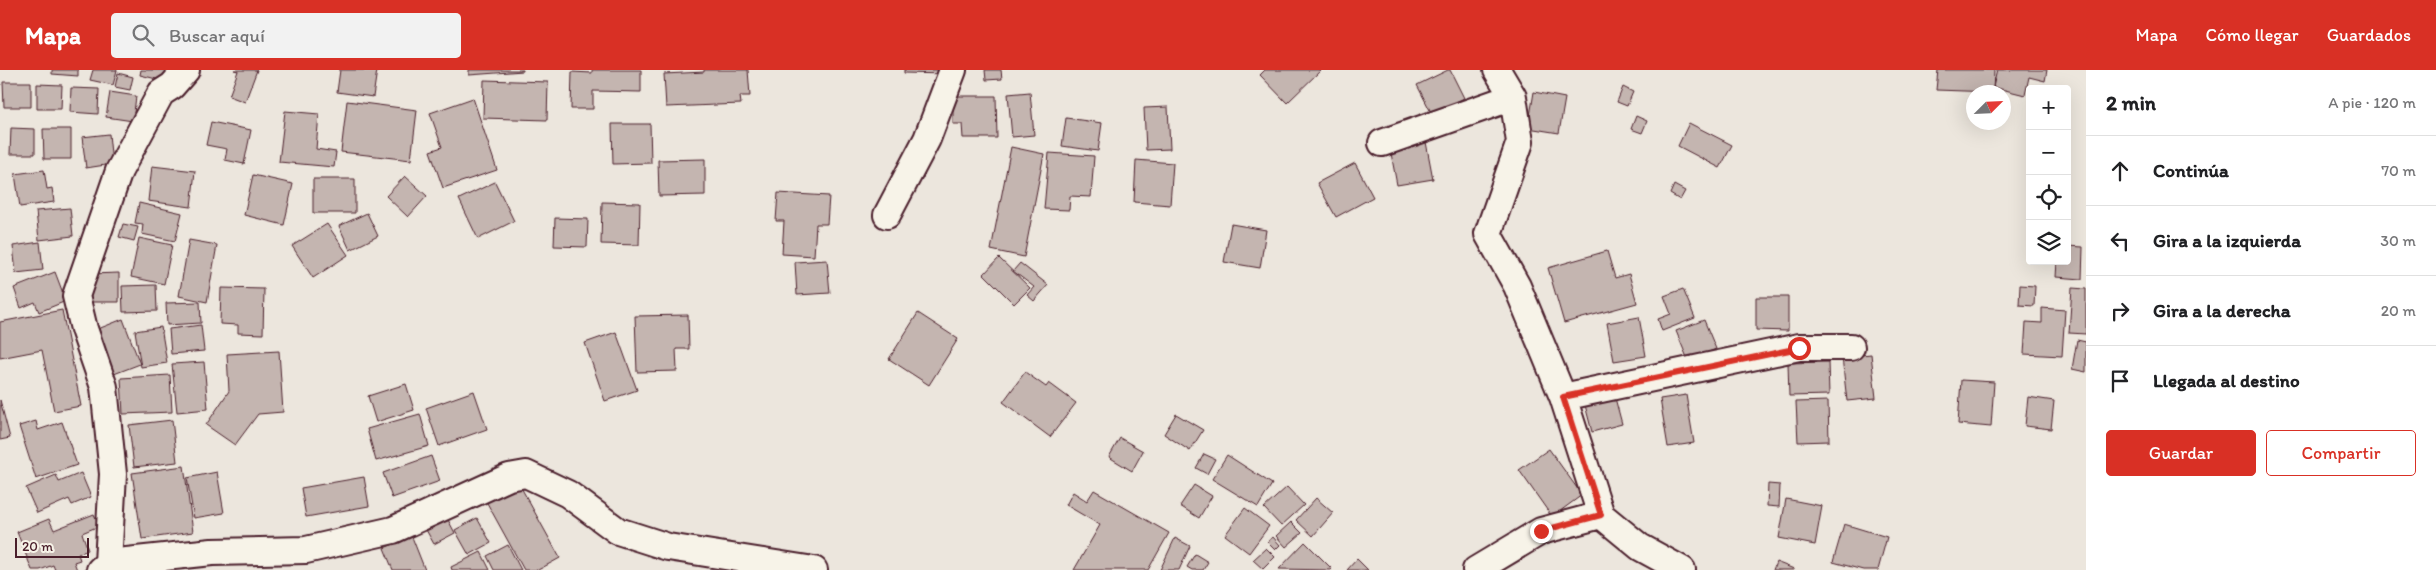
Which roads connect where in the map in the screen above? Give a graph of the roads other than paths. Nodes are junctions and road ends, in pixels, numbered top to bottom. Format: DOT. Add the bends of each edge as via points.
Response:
graph roads {
  1 [pos="186,70"];
  2 [pos="954,70"];
  3 [pos="1497,70"];
  4 [pos="1513,97"];
  5 [pos="1382,143"];
  6 [pos="887,216"];
  7 [pos="1851,347"];
  8 [pos="1563,397"];
  9 [pos="1601,515"];
  10 [pos="104,567"];
  11 [pos="814,570"];
  12 [pos="1476,570"];
  13 [pos="1682,570"];
  1 -- 10 [label="street" via="161,93 119,171 76,296 104,387 113,474"];
  2 -- 6 [label="street" via="927,139"];
  3 -- 4 [label="street"];
  4 -- 5 [label="street"];
  4 -- 8 [label="street" via="1520,142 1488,234 1517,286"];
  7 -- 8 [label="street" via="1799,348"];
  8 -- 9 [label="street"];
  9 -- 12 [label="street" via="1541,531"];
  9 -- 13 [label="street" via="1640,547"];
  10 -- 11 [label="street" via="212,552 306,550 392,530 509,477 526,474 568,494 618,531 668,547"];
}
